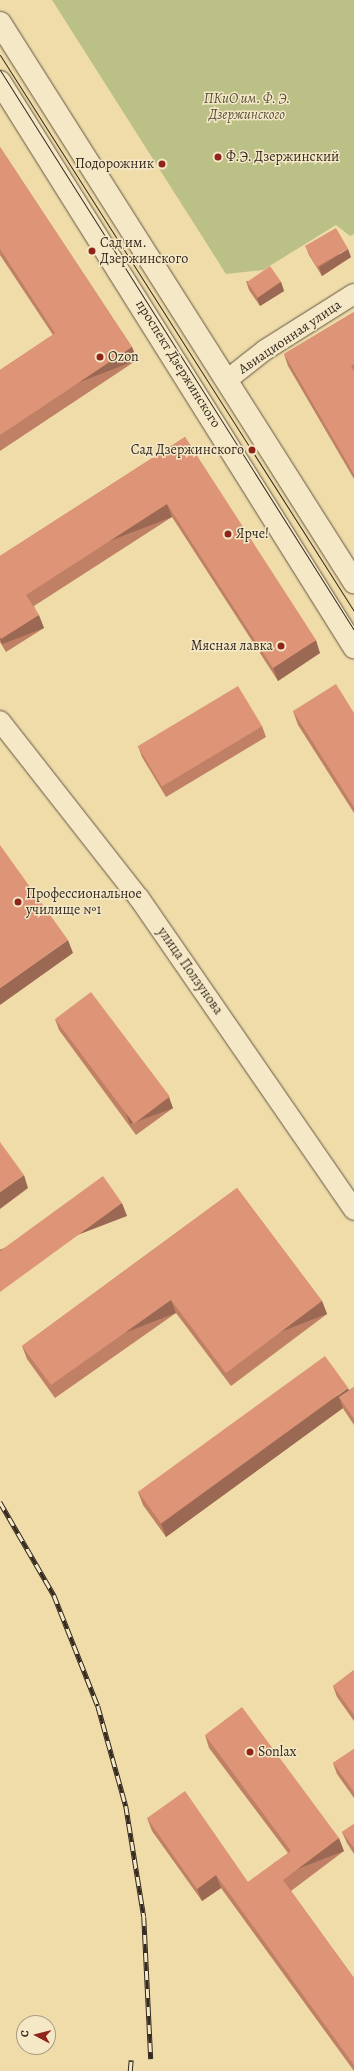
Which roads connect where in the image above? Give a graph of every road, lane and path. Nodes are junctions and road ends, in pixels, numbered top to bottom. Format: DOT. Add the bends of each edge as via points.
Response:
graph roads {
  1 [pos="0,24"];
  2 [pos="0,82"];
  3 [pos="354,294"];
  4 [pos="227,380"];
  5 [pos="200,399"];
  6 [pos="354,582"];
  7 [pos="354,647"];
  8 [pos="3,729"];
  9 [pos="354,1210"];
  1 -- 4 [label="main road"];
  2 -- 5 [label="main road, проспект Дзержинского"];
  3 -- 4 [label="street, Авиационная улица" via="265,350"];
  4 -- 5 [label="main road"];
  4 -- 6 [label="main road"];
  5 -- 7 [label="main road, проспект Дзержинского"];
  8 -- 9 [label="street, улица Ползунова" via="139,898"];
}
